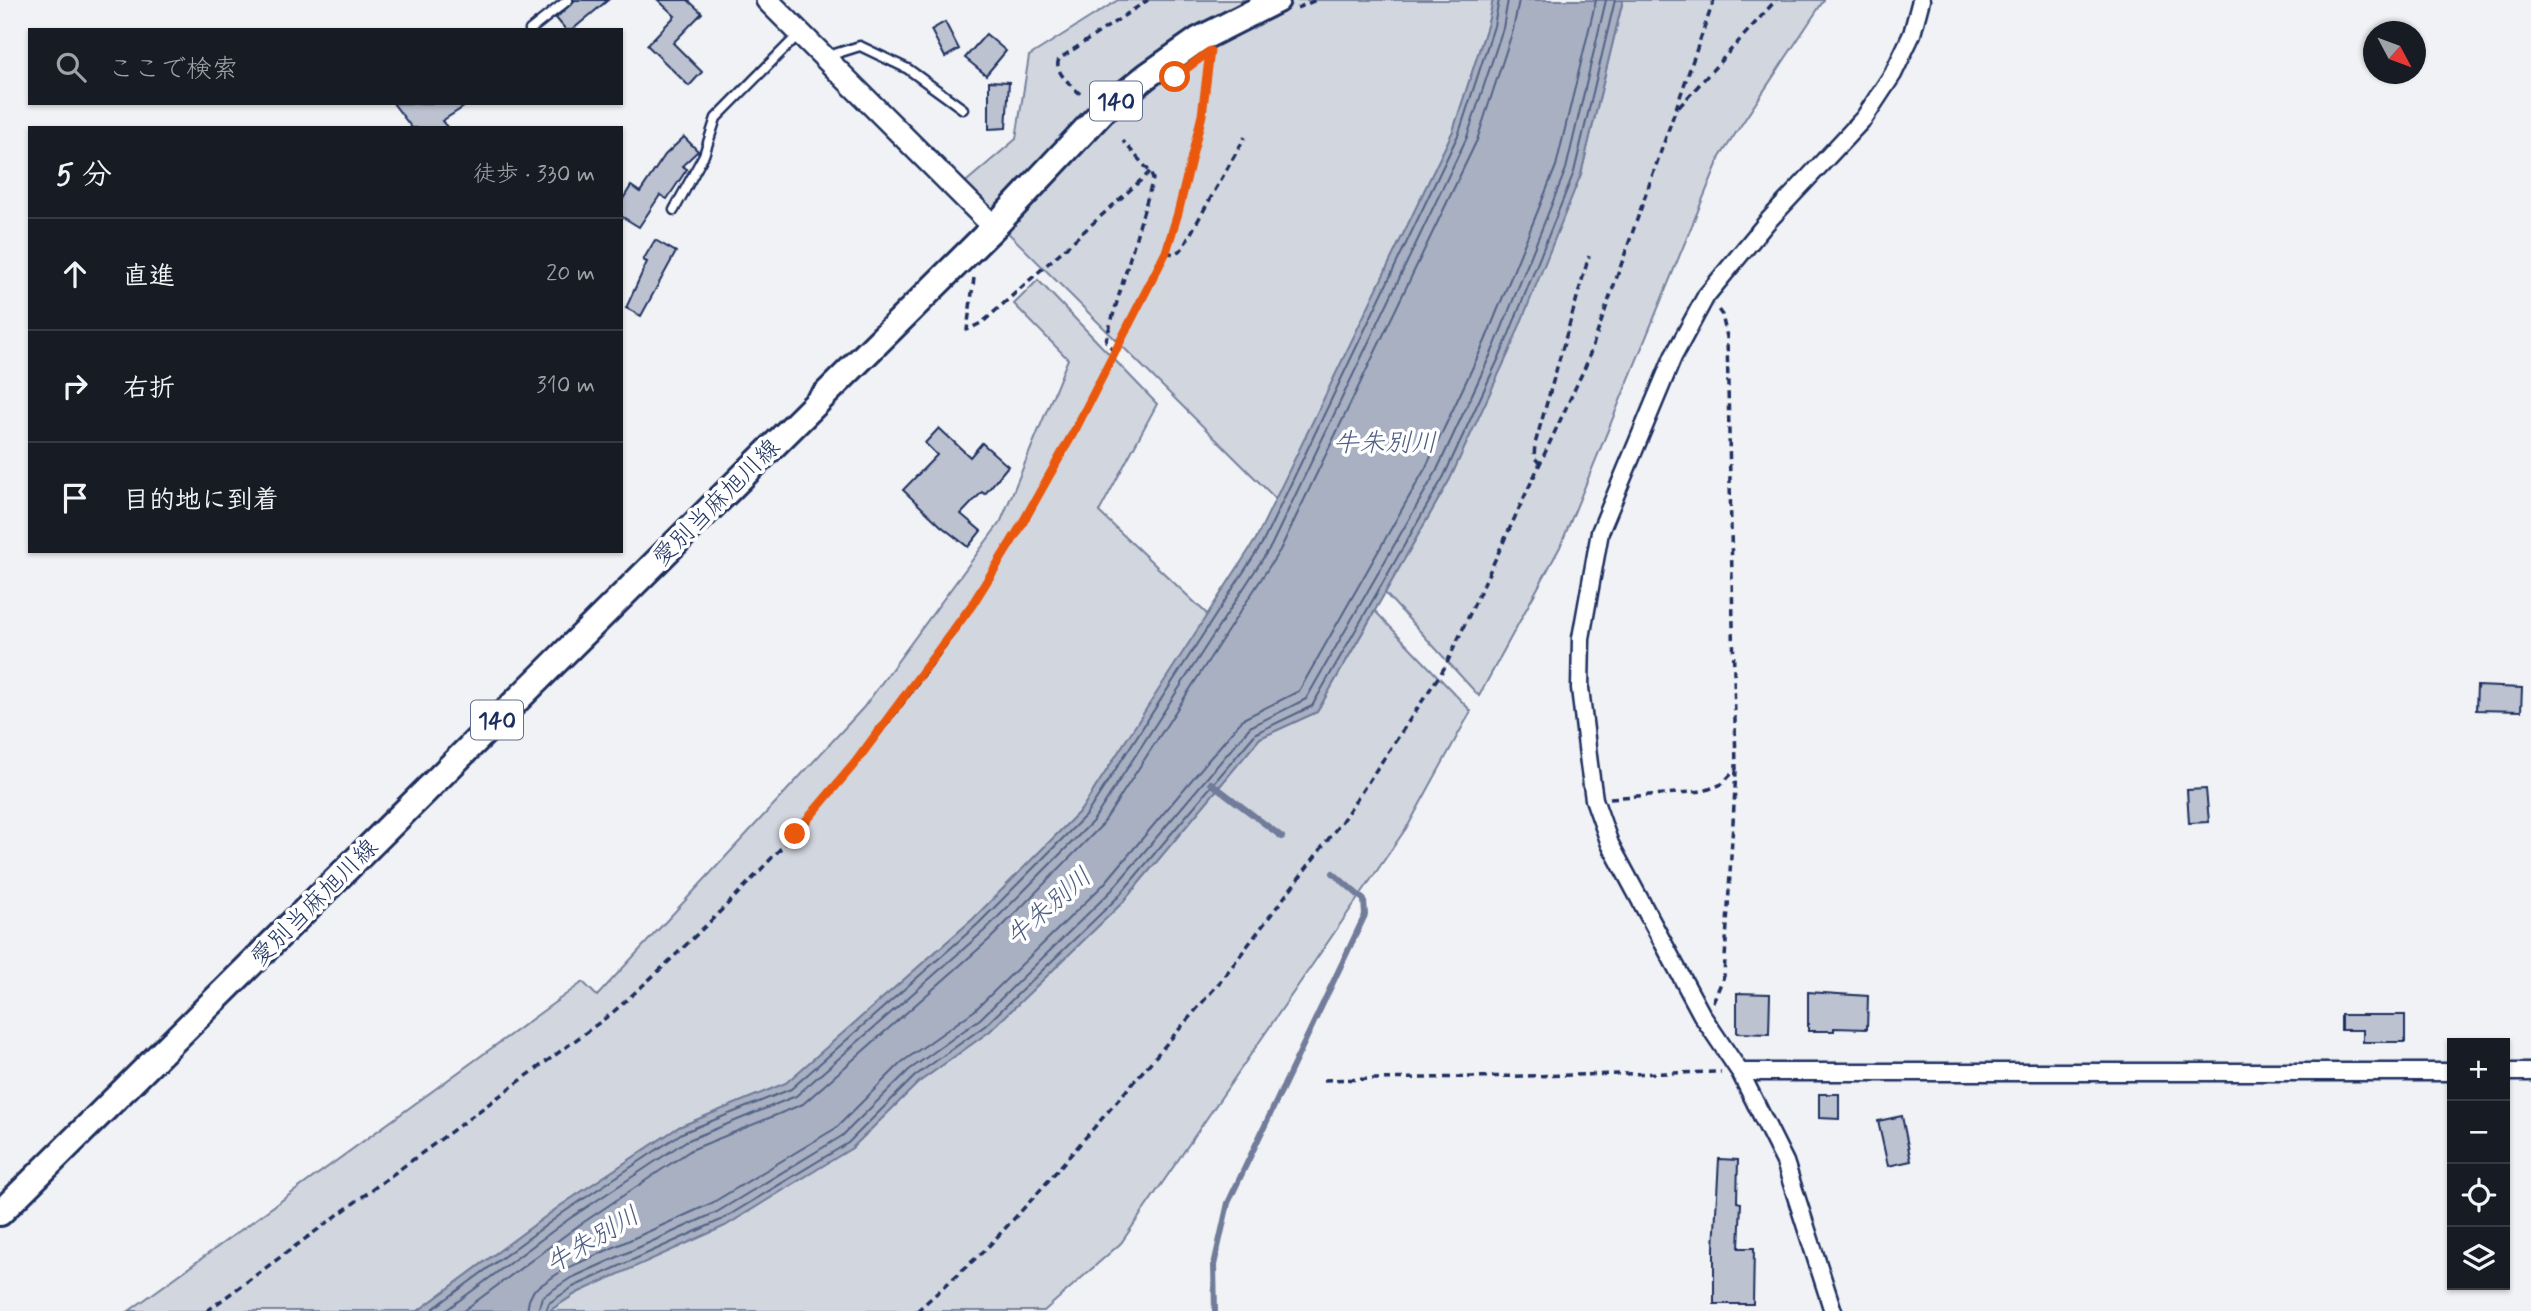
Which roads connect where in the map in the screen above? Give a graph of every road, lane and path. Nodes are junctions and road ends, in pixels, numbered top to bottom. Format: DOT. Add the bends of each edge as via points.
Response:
graph roads {
  1 [pos="568,0"];
  2 [pos="767,0"];
  3 [pos="1148,0"];
  4 [pos="1714,0"];
  5 [pos="1776,0"];
  6 [pos="1921,0"];
  7 [pos="1270,3"];
  8 [pos="533,28"];
  9 [pos="800,33"];
  10 [pos="824,57"];
  11 [pos="1201,58"];
  12 [pos="1080,94"];
  13 [pos="963,109"];
  14 [pos="1677,109"];
  15 [pos="1245,137"];
  16 [pos="1123,141"];
  17 [pos="1150,172"];
  18 [pos="674,210"];
  19 [pos="994,227"];
  20 [pos="1166,252"];
  21 [pos="1589,256"];
  22 [pos="975,270"];
  23 [pos="1706,296"];
  24 [pos="1114,352"];
  25 [pos="1540,464"];
  26 [pos="1736,769"];
  27 [pos="1594,799"];
  28 [pos="1703,1017"];
  29 [pos="1740,1072"];
  30 [pos="2447,1072"];
  31 [pos="2510,1072"];
  32 [pos="2531,1072"];
  33 [pos="1324,1080"];
  34 [pos="0,1213"];
  35 [pos="207,1311"];
  36 [pos="917,1311"];
  37 [pos="1833,1311"];
  1 -- 8 [label="lane"];
  2 -- 9 [label="street"];
  3 -- 12 [label="path" via="1059,58 1058,70"];
  4 -- 14 [label="path"];
  5 -- 14 [label="path"];
  6 -- 23 [label="street" via="1912,34 1893,74 1864,118 1767,222"];
  7 -- 19 [label="main road, 愛別当麻旭川線 / 140" via="1198,40 1103,111"];
  9 -- 10 [label="street"];
  9 -- 18 [label="lane" via="716,118 704,155"];
  10 -- 13 [label="lane" via="860,46 908,69"];
  10 -- 19 [label="street"];
  11 -- 20 [label="path" via="1210,51 1202,115"];
  14 -- 25 [label="path" via="1586,365"];
  15 -- 20 [label="path" via="1182,249"];
  16 -- 17 [label="path"];
  17 -- 22 [label="path" via="983,322 967,330"];
  17 -- 24 [label="path" via="1152,187 1107,335"];
  19 -- 34 [label="main road, 愛別当麻旭川線 / 140"];
  20 -- 24 [label="path"];
  21 -- 25 [label="path" via="1535,444 1534,457"];
  23 -- 26 [label="path" via="1722,315 1727,337"];
  23 -- 27 [label="street" via="1673,357 1600,532 1581,638 1580,688"];
  24 -- 35 [label="path" via="1076,428 972,605 855,763 733,901 611,1014"];
  25 -- 36 [label="path" via="1445,667 1342,821 1220,982 1134,1084 986,1249"];
  26 -- 27 [label="path" via="1722,784 1704,791"];
  26 -- 28 [label="path" via="1724,976"];
  27 -- 28 [label="street" via="1610,844"];
  28 -- 29 [label="street"];
  29 -- 30 [label="street"];
  29 -- 33 [label="path"];
  29 -- 37 [label="street" via="1785,1162"];
  31 -- 32 [label="street"];
}
